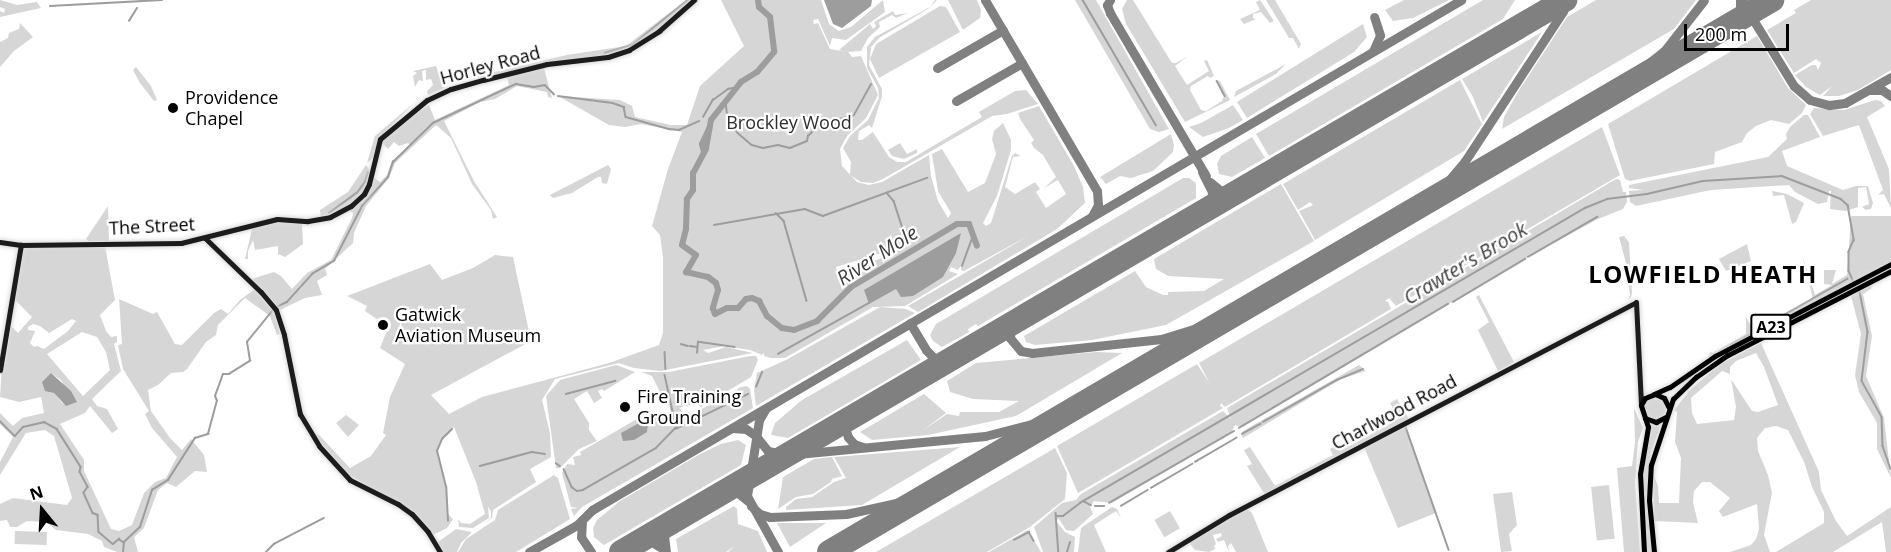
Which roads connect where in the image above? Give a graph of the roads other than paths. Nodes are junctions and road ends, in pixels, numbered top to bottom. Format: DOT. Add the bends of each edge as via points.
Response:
graph roads {
  1 [pos="694,0"];
  2 [pos="304,221"];
  3 [pos="205,238"];
  4 [pos="0,243"];
  5 [pos="21,245"];
  6 [pos="1891,264"];
  7 [pos="1891,271"];
  8 [pos="0,369"];
  9 [pos="1641,385"];
  10 [pos="1653,394"];
  11 [pos="1641,405"];
  12 [pos="1669,409"];
  13 [pos="1667,416"];
  14 [pos="1643,417"];
  15 [pos="440,552"];
  16 [pos="1168,552"];
  17 [pos="1644,552"];
  18 [pos="1654,552"];
  1 -- 2 [label="street, Horley Road" via="646,41 619,54 527,69 456,87 428,99 379,141 369,184 360,198 330,217"];
  2 -- 3 [label="street, The Street" via="275,219"];
  3 -- 5 [label="street, The Street" via="174,243"];
  3 -- 15 [label="street" via="276,310 299,411 312,435 350,480 398,504 415,518"];
  4 -- 5 [label="street, The Street"];
  5 -- 8 [label="street"];
  6 -- 10 [label="main road, A23" via="1715,356"];
  7 -- 12 [label="main road, A23" via="1718,361 1677,394"];
  9 -- 10 [label="street"];
  9 -- 11 [label="street"];
  9 -- 16 [label="street, Charlwood Road" via="1636,302 1229,515"];
  10 -- 11 [label="main road"];
  10 -- 12 [label="main road" via="1664,398"];
  11 -- 14 [label="main road"];
  12 -- 13 [label="main road"];
  13 -- 14 [label="main road" via="1656,422"];
  13 -- 18 [label="main road" via="1651,465 1649,500"];
  14 -- 17 [label="main road" via="1648,427 1640,474"];
}
